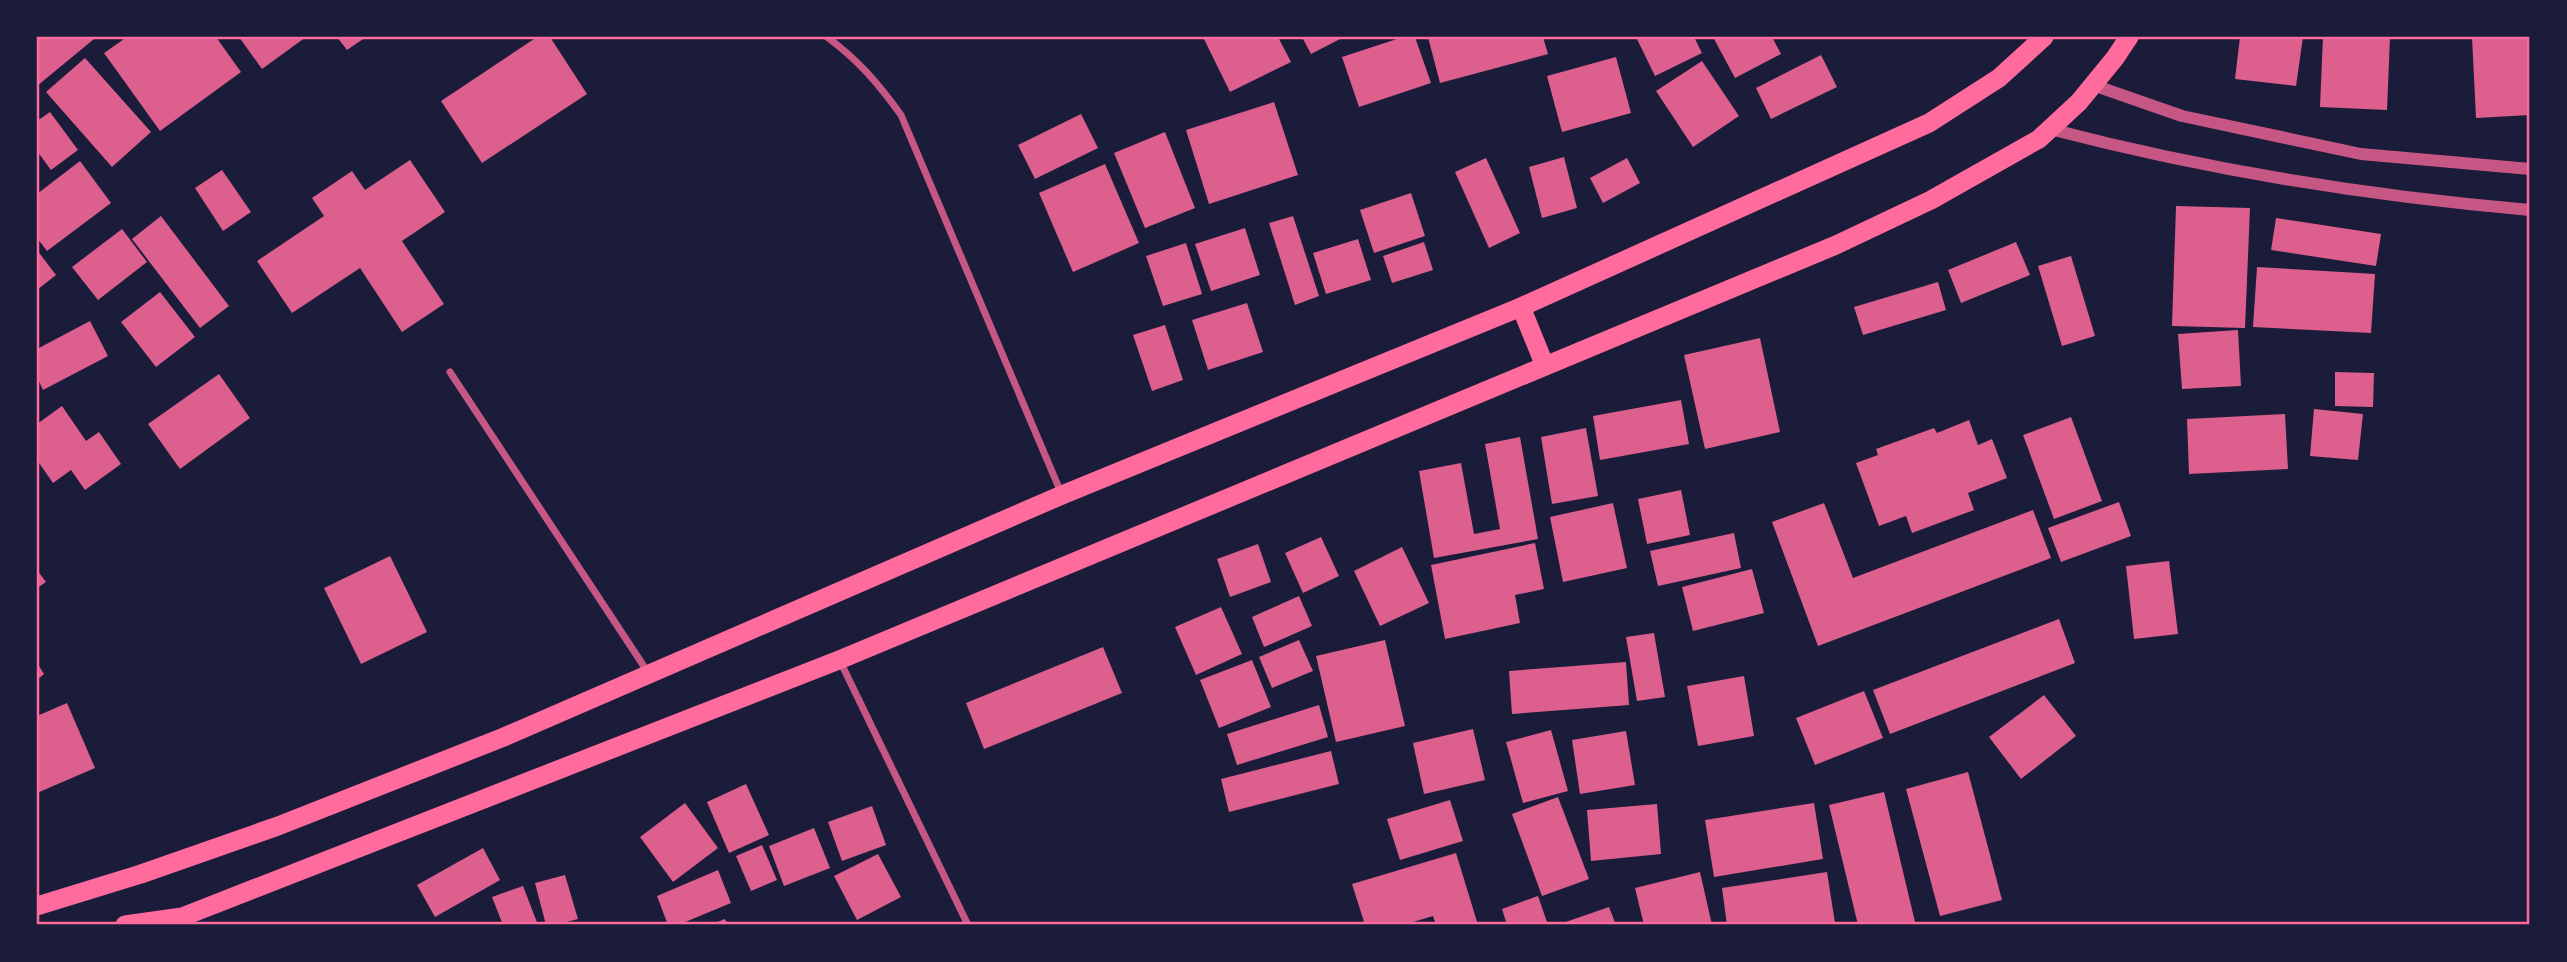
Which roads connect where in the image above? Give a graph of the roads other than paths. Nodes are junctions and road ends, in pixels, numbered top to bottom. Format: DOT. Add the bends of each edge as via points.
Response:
graph roads {
  1 [pos="827,37"];
  2 [pos="2044,37"];
  3 [pos="2129,37"];
  4 [pos="2093,85"];
  5 [pos="2050,129"];
  6 [pos="2530,169"];
  7 [pos="2530,210"];
  8 [pos="1521,307"];
  9 [pos="1545,366"];
  10 [pos="450,372"];
  11 [pos="1062,495"];
  12 [pos="839,660"];
  13 [pos="650,675"];
  14 [pos="37,906"];
  15 [pos="183,921"];
  16 [pos="125,925"];
  17 [pos="968,925"];
  1 -- 11 [label="street" via="875,78 901,115"];
  2 -- 8 [label="highway" via="1999,78 1929,123"];
  3 -- 4 [label="highway"];
  4 -- 5 [label="highway"];
  4 -- 6 [label="street" via="2182,116 2361,154"];
  5 -- 7 [label="street" via="2132,150 2330,187"];
  5 -- 9 [label="highway" via="1994,166 1836,245"];
  8 -- 9 [label="highway"];
  8 -- 11 [label="highway"];
  9 -- 12 [label="highway"];
  10 -- 13 [label="street"];
  11 -- 13 [label="highway"];
  12 -- 15 [label="highway"];
  12 -- 17 [label="street"];
  13 -- 14 [label="highway" via="278,826"];
  15 -- 16 [label="highway"];
}
